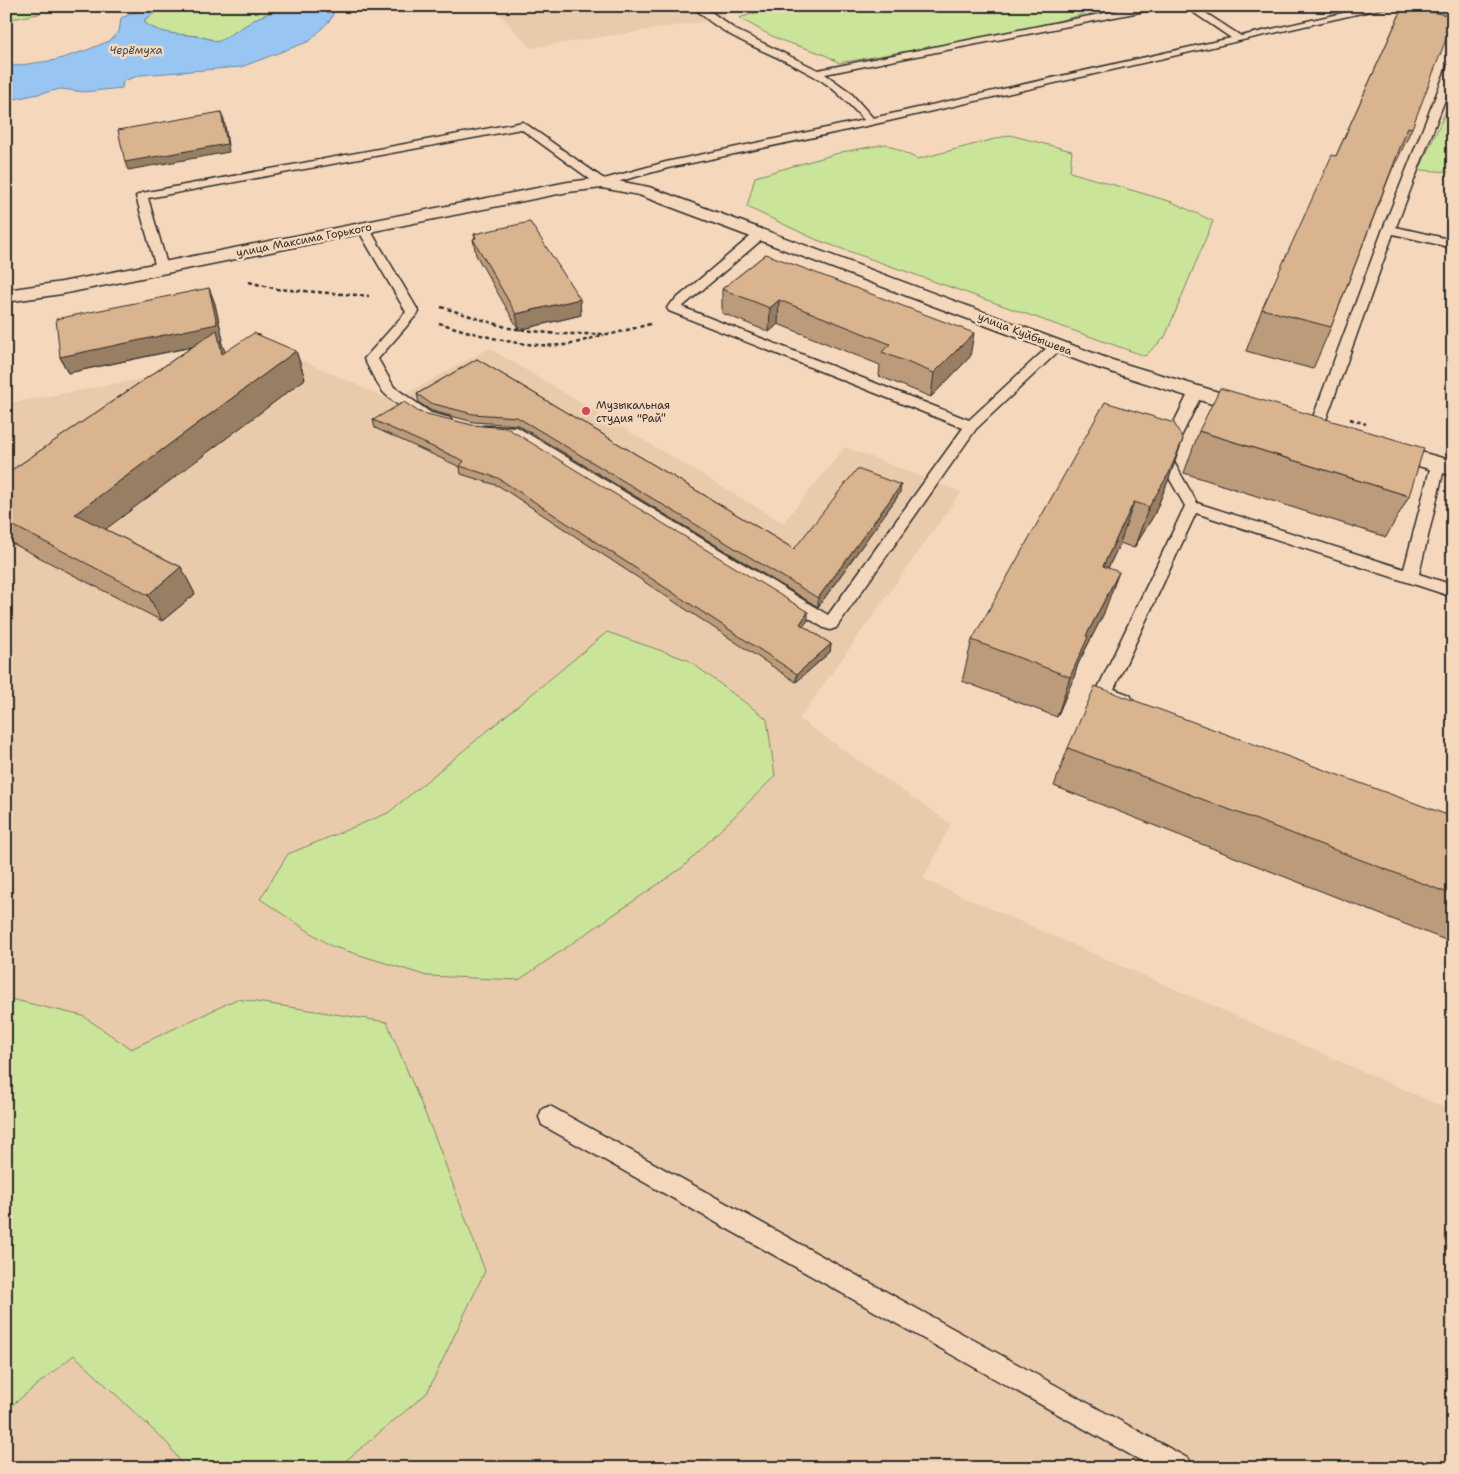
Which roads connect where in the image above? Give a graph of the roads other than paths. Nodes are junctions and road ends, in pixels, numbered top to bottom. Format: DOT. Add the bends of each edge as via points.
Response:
graph roads {
  1 [pos="696,6"];
  2 [pos="1155,6"];
  3 [pos="1188,6"];
  4 [pos="1388,6"];
  5 [pos="1239,39"];
  6 [pos="1453,65"];
  7 [pos="817,73"];
  8 [pos="871,122"];
  9 [pos="602,183"];
  10 [pos="363,228"];
  11 [pos="1389,230"];
  12 [pos="760,234"];
  13 [pos="1453,244"];
  14 [pos="162,268"];
  15 [pos="6,296"];
  16 [pos="1057,346"];
  17 [pos="1196,392"];
  18 [pos="1270,414"];
  19 [pos="455,423"];
  20 [pos="971,426"];
  21 [pos="474,428"];
  22 [pos="1316,428"];
  23 [pos="1363,442"];
  24 [pos="1445,467"];
  25 [pos="1192,506"];
  26 [pos="1410,577"];
  27 [pos="1453,591"];
  28 [pos="1141,706"];
  29 [pos="550,1117"];
  30 [pos="1180,1468"];
  1 -- 7 [label="lane" via="733,32"];
  2 -- 7 [label="lane"];
  3 -- 5 [label="lane"];
  4 -- 5 [label="lane"];
  5 -- 8 [label="lane"];
  6 -- 11 [label="lane"];
  7 -- 8 [label="lane" via="846,94"];
  8 -- 9 [label="lane" via="666,165"];
  9 -- 10 [label="street, улица Максима Горького"];
  9 -- 12 [label="street, улица Куйбышева" via="643,191"];
  9 -- 14 [label="lane" via="523,125 142,196"];
  10 -- 14 [label="street, улица Максима Горького"];
  10 -- 19 [label="lane" via="413,312 372,359 389,390 426,416"];
  11 -- 13 [label="lane"];
  11 -- 22 [label="lane"];
  12 -- 16 [label="street, улица Куйбышева"];
  12 -- 20 [label="lane" via="673,308"];
  14 -- 15 [label="street, улица Максима Горького"];
  16 -- 17 [label="street, улица Куйбышева"];
  16 -- 20 [label="lane"];
  17 -- 18 [label="street, улица Куйбышева"];
  17 -- 25 [label="lane" via="1164,457"];
  20 -- 21 [label="lane" via="830,624 512,430"];
  23 -- 24 [label="street"];
  24 -- 26 [label="lane"];
  25 -- 26 [label="lane"];
  25 -- 28 [label="lane" via="1104,692"];
  26 -- 27 [label="lane"];
  29 -- 30 [label="lane"];
}
